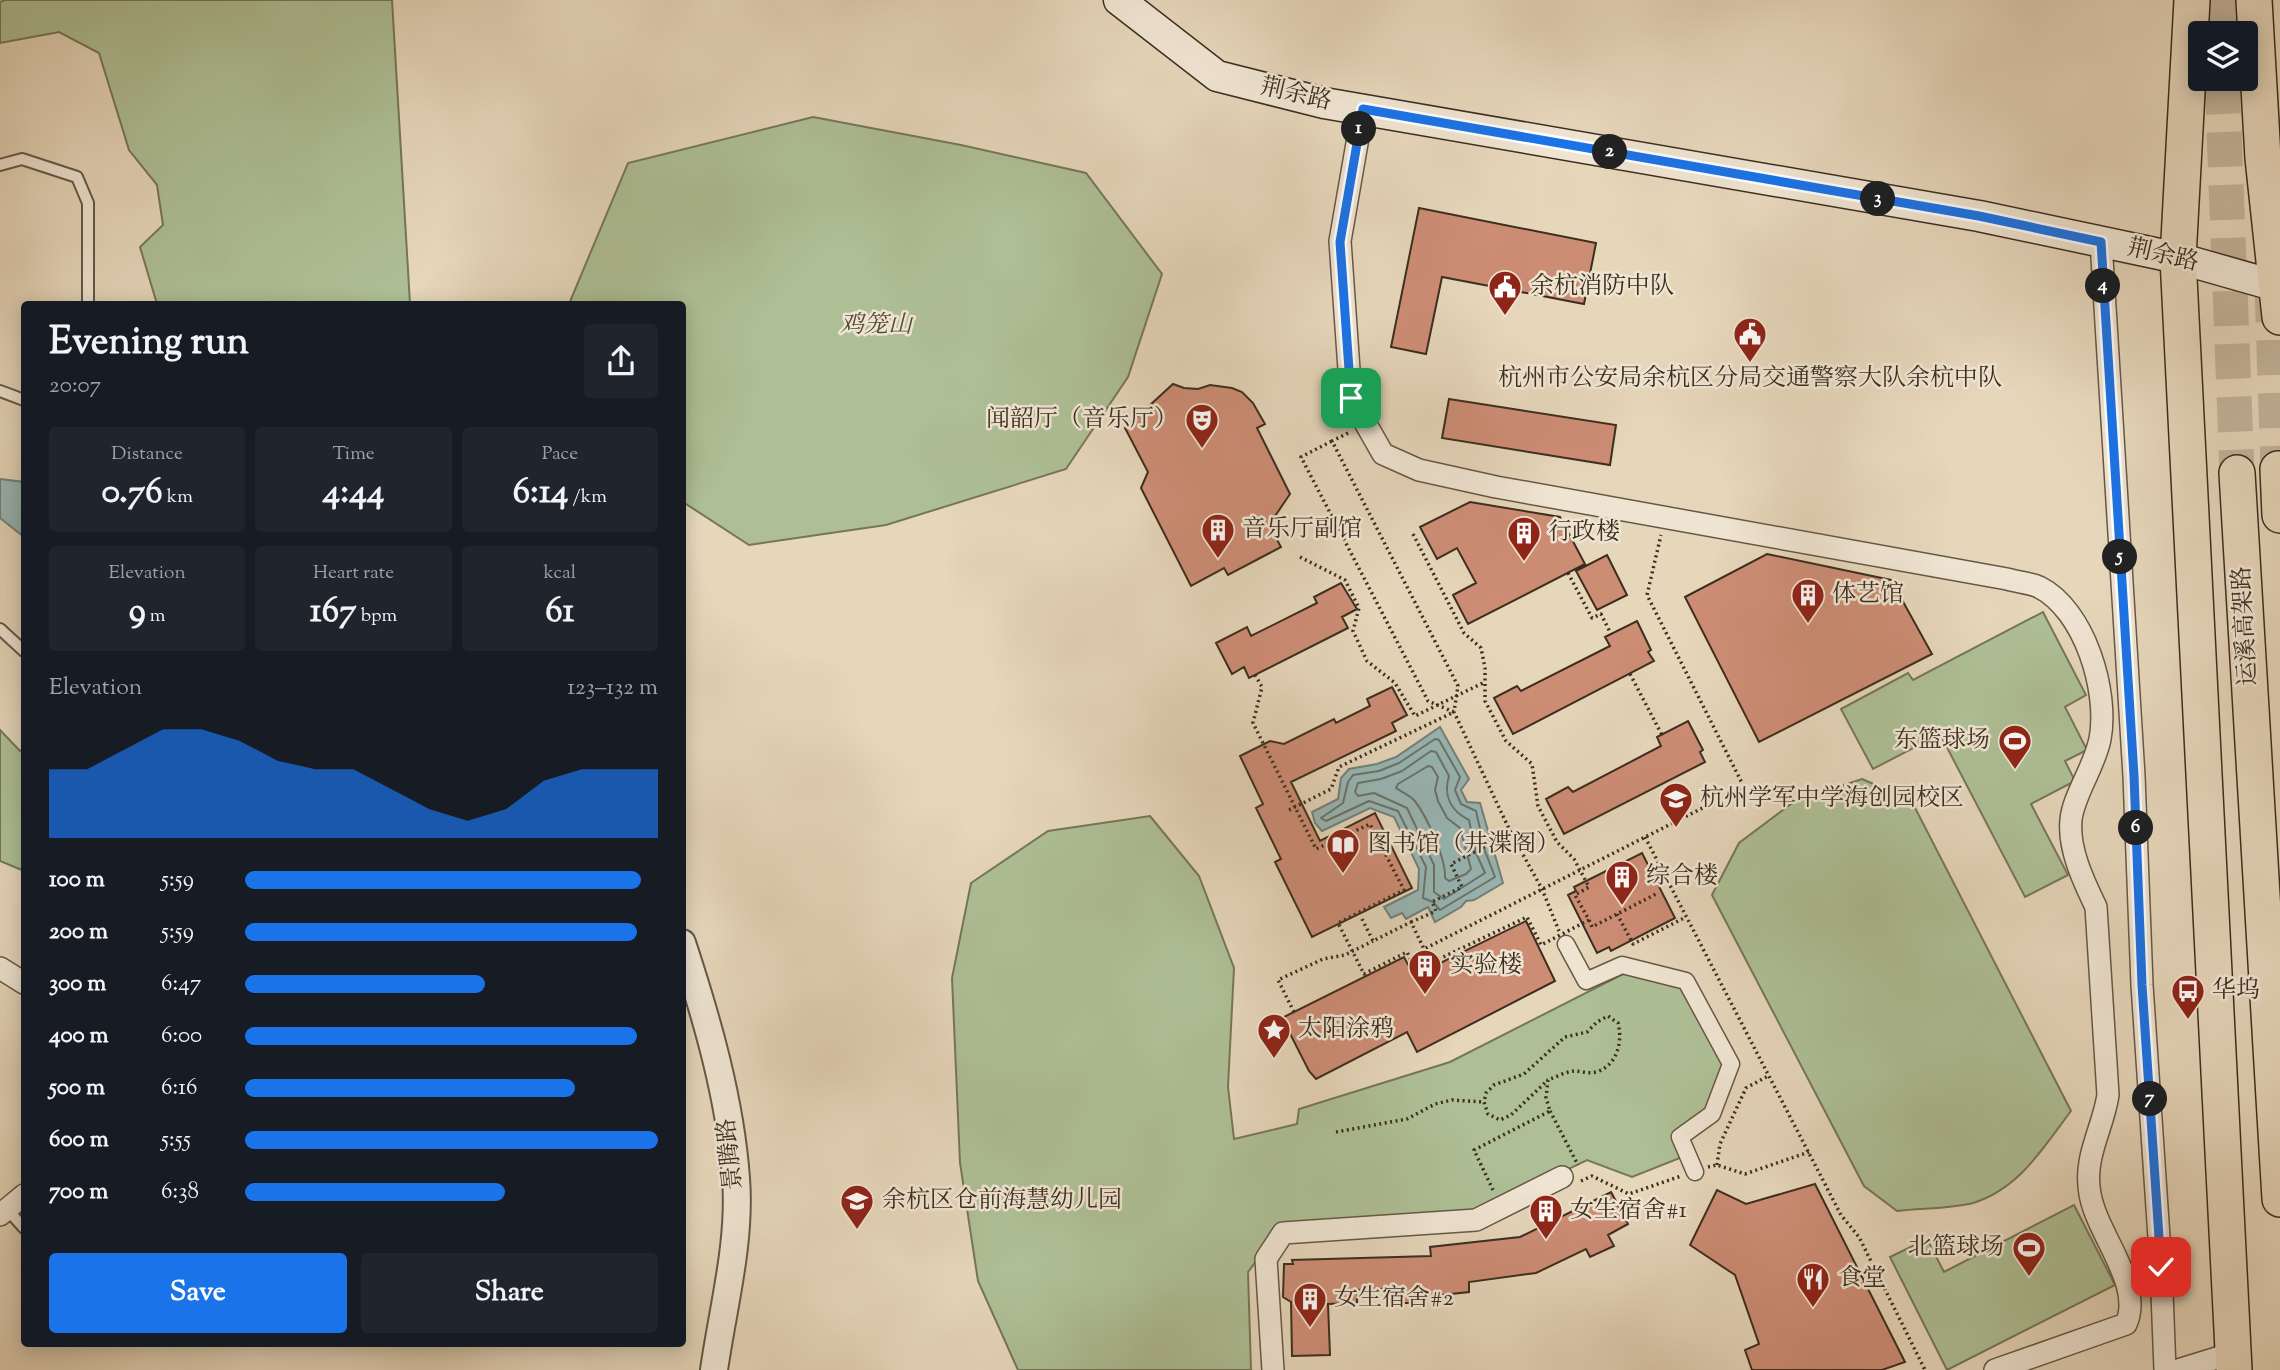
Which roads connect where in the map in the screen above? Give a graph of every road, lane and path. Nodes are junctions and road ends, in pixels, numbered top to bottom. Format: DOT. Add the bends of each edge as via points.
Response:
graph roads {
  1 [pos="1119,0"];
  2 [pos="2192,0"];
  3 [pos="2254,0"];
  4 [pos="1363,109"];
  5 [pos="0,164"];
  6 [pos="2101,242"];
  7 [pos="2178,258"];
  8 [pos="2278,296"];
  9 [pos="88,301"];
  10 [pos="0,391"];
  11 [pos="21,399"];
  12 [pos="1366,425"];
  13 [pos="1332,441"];
  14 [pos="2278,469"];
  15 [pos="2237,473"];
  16 [pos="2280,515"];
  17 [pos="1666,516"];
  18 [pos="1413,534"];
  19 [pos="1300,557"];
  20 [pos="1568,573"];
  21 [pos="0,629"];
  22 [pos="1611,634"];
  23 [pos="21,648"];
  24 [pos="1630,674"];
  25 [pos="1255,675"];
  26 [pos="1485,682"];
  27 [pos="1454,712"];
  28 [pos="1662,735"];
  29 [pos="1289,810"];
  30 [pos="1511,833"];
  31 [pos="1645,837"];
  32 [pos="1542,890"];
  33 [pos="1656,894"];
  34 [pos="1617,914"];
  35 [pos="1686,917"];
  36 [pos="1362,919"];
  37 [pos="1589,920"];
  38 [pos="1411,922"];
  39 [pos="1373,941"];
  40 [pos="1566,944"];
  41 [pos="686,955"];
  42 [pos="0,968"];
  43 [pos="21,981"];
  44 [pos="1294,1012"];
  45 [pos="1768,1076"];
  46 [pos="1548,1080"];
  47 [pos="1484,1102"];
  48 [pos="1550,1111"];
  49 [pos="1336,1132"];
  50 [pos="1717,1165"];
  51 [pos="1695,1172"];
  52 [pos="1562,1177"];
  53 [pos="1585,1180"];
  54 [pos="21,1197"];
  55 [pos="2280,1199"];
  56 [pos="1503,1207"];
  57 [pos="3,1212"];
  58 [pos="21,1226"];
  59 [pos="2234,1362"];
  60 [pos="714,1370"];
  61 [pos="1273,1370"];
  62 [pos="1925,1370"];
  63 [pos="1995,1370"];
  64 [pos="2165,1370"];
  65 [pos="2178,1370"];
  1 -- 4 [label="main road, 荆余路" via="1217,76"];
  2 -- 7 [label="highway"];
  3 -- 8 [label="highway" via="2263,158"];
  4 -- 6 [label="main road, 荆余路" via="1979,216"];
  4 -- 12 [label="street" via="1340,251 1351,398"];
  5 -- 9 [label="lane" via="22,159 77,177 89,203"];
  6 -- 7 [label="main road, 荆余路"];
  6 -- 64 [label="street"];
  7 -- 8 [label="main road, 荆余路"];
  7 -- 59 [label="highway"];
  10 -- 11 [label="lane"];
  12 -- 13 [label="path"];
  12 -- 17 [label="street" via="1383,454 1419,471"];
  13 -- 27 [label="path" via="1458,686"];
  13 -- 27 [label="path" via="1301,457 1429,701"];
  14 -- 16 [label="highway"];
  15 -- 55 [label="highway, 运溪高架路"];
  17 -- 31 [label="path" via="1647,595 1744,787"];
  17 -- 63 [label="street" via="2039,587 2064,607 2081,630 2100,692 2101,737 2071,820 2083,879 2096,907 2108,1095 2090,1157 2089,1193 2129,1289 2132,1311 2126,1324"];
  18 -- 26 [label="path, bridge" via="1464,633 1481,648"];
  19 -- 26 [label="path, bridge" via="1345,580 1359,608 1353,631 1367,661 1395,683 1415,716"];
  20 -- 22 [label="path" via="1592,618 1601,614"];
  21 -- 23 [label="lane"];
  24 -- 28 [label="path"];
  25 -- 37 [label="path, bridge" via="1262,687 1253,723 1316,849 1370,824 1404,890 1338,923 1364,974 1407,952 1416,970 1527,917 1541,945"];
  26 -- 37 [label="path, bridge" via="1485,701 1506,741 1532,764 1538,806 1589,887 1575,895"];
  27 -- 29 [label="path" via="1339,767 1331,789"];
  27 -- 30 [label="path"];
  30 -- 32 [label="path"];
  30 -- 38 [label="path" via="1451,864 1462,887 1432,902 1436,911"];
  31 -- 32 [label="path"];
  31 -- 35 [label="path"];
  32 -- 38 [label="path" via="1424,949"];
  32 -- 40 [label="path"];
  33 -- 34 [label="path"];
  34 -- 35 [label="path" via="1633,944"];
  34 -- 37 [label="path" via="1592,927"];
  35 -- 45 [label="path"];
  36 -- 39 [label="path"];
  38 -- 39 [label="path"];
  39 -- 44 [label="path" via="1278,981"];
  40 -- 51 [label="street" via="1586,981 1622,965 1686,981 1731,1064 1712,1114 1680,1137"];
  41 -- 60 [label="street, 景腾路" via="710,1029 737,1180 733,1263"];
  42 -- 43 [label="street"];
  45 -- 50 [label="path" via="1746,1088 1720,1144"];
  45 -- 62 [label="path" via="1841,1216 1859,1237"];
  46 -- 47 [label="path" via="1500,1120 1488,1114"];
  46 -- 47 [label="path" via="1608,1066 1619,1050 1618,1023 1608,1016 1587,1032 1565,1037 1524,1074 1494,1085"];
  46 -- 48 [label="path"];
  47 -- 49 [label="path" via="1452,1100 1407,1119"];
  48 -- 53 [label="path"];
  48 -- 56 [label="path" via="1474,1150"];
  52 -- 56 [label="street"];
  54 -- 57 [label="street"];
  56 -- 61 [label="street" via="1476,1220 1283,1233 1266,1259"];
  57 -- 58 [label="lane"];
  59 -- 65 [label="street"];
}
